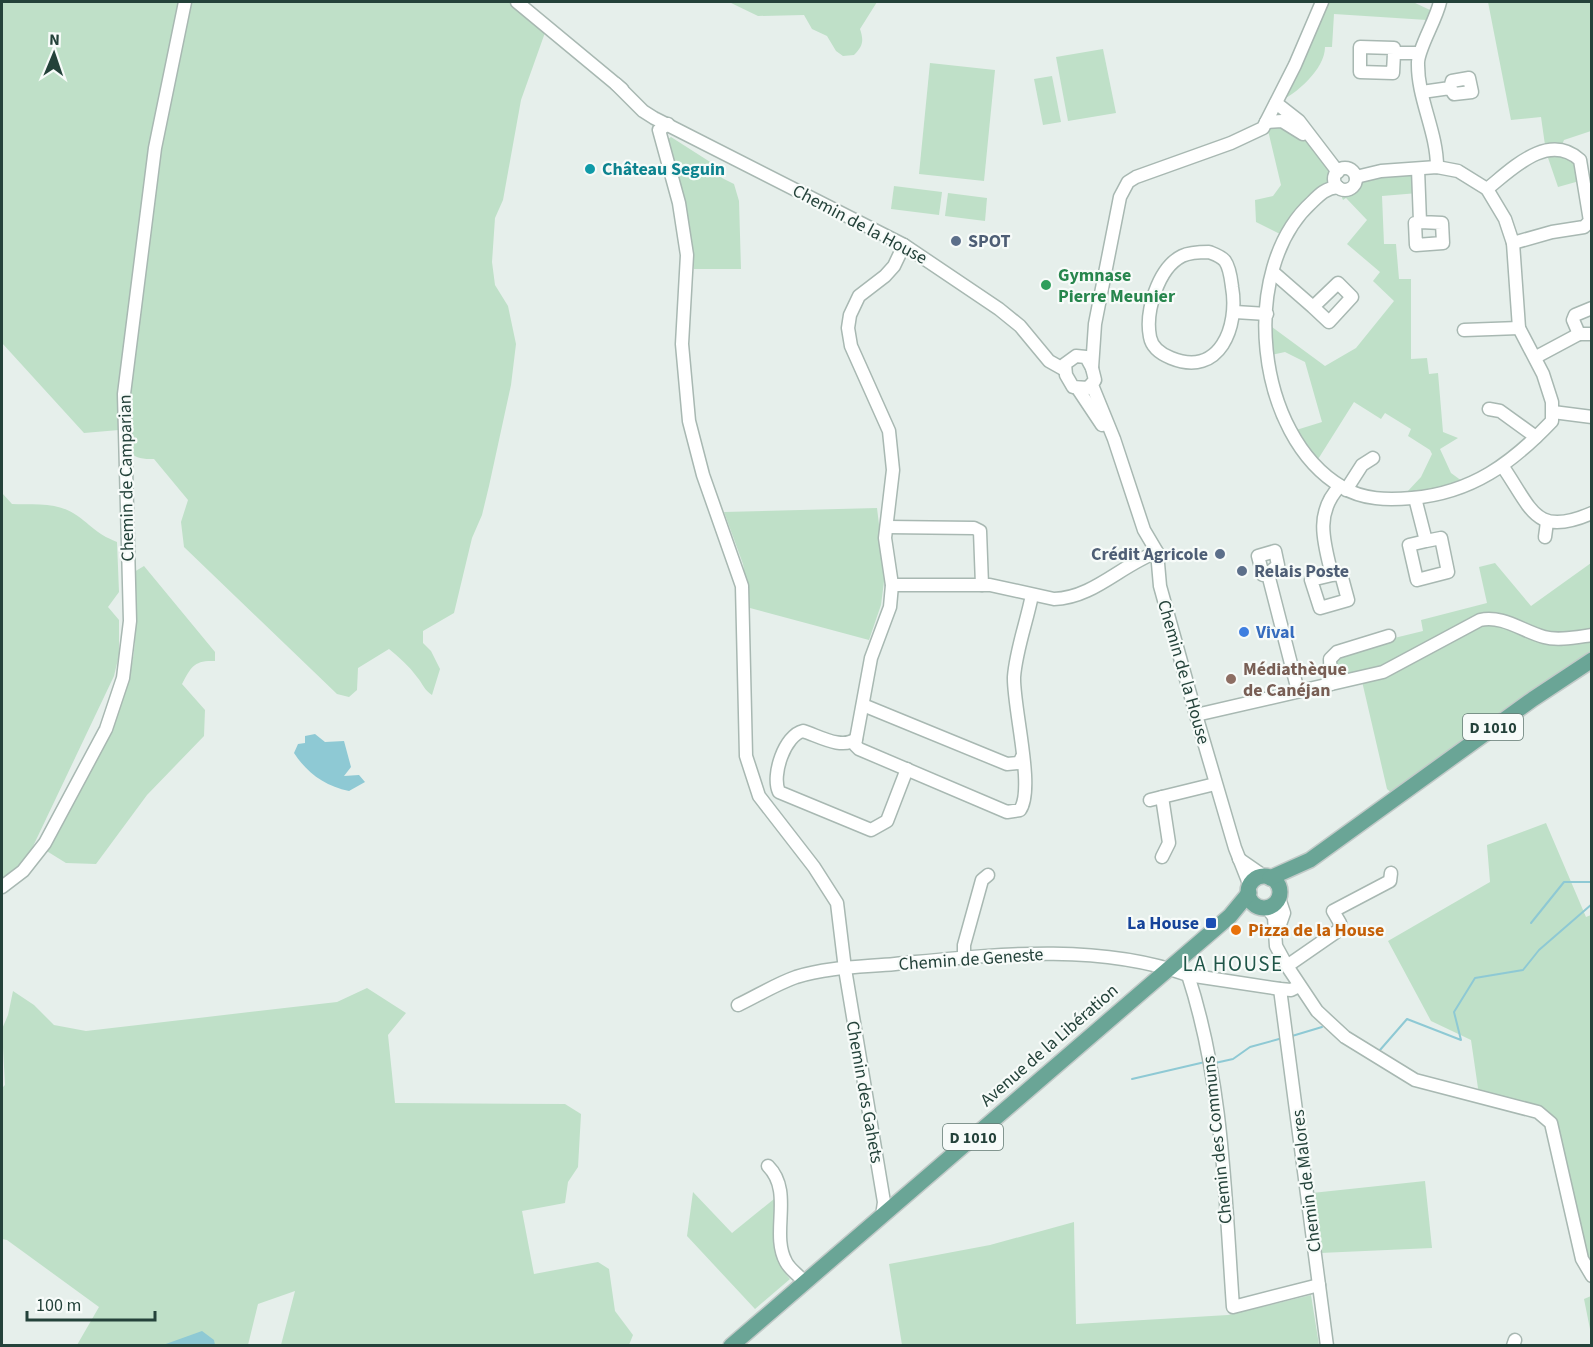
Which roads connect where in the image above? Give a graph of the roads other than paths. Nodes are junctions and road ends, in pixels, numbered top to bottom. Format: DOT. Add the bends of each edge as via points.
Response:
graph roads {
  1 [pos="185,2"];
  2 [pos="517,2"];
  3 [pos="1322,2"];
  4 [pos="1440,2"];
  5 [pos="1394,53"];
  6 [pos="1419,53"];
  7 [pos="1450,88"];
  8 [pos="1422,92"];
  9 [pos="1276,103"];
  10 [pos="1266,122"];
  11 [pos="668,124"];
  12 [pos="1307,135"];
  13 [pos="1437,167"];
  14 [pos="1418,169"];
  15 [pos="1338,172"];
  16 [pos="1356,177"];
  17 [pos="1338,187"];
  18 [pos="1487,189"];
  19 [pos="1419,222"];
  20 [pos="1513,243"];
  21 [pos="904,245"];
  22 [pos="1274,273"];
  23 [pos="1313,307"];
  24 [pos="1592,308"];
  25 [pos="1235,312"];
  26 [pos="1267,314"];
  27 [pos="1095,324"];
  28 [pos="1520,328"];
  29 [pos="1464,330"];
  30 [pos="1585,334"];
  31 [pos="1536,357"];
  32 [pos="1071,362"];
  33 [pos="1092,368"];
  34 [pos="1092,385"];
  35 [pos="1078,389"];
  36 [pos="1489,409"];
  37 [pos="1553,412"];
  38 [pos="1592,417"];
  39 [pos="1536,437"];
  40 [pos="1373,458"];
  41 [pos="1503,467"];
  42 [pos="1129,487"];
  43 [pos="1343,488"];
  44 [pos="1415,498"];
  45 [pos="1592,513"];
  46 [pos="1546,522"];
  47 [pos="887,527"];
  48 [pos="1545,537"];
  49 [pos="1426,541"];
  50 [pos="1157,552"];
  51 [pos="1268,574"];
  52 [pos="1332,575"];
  53 [pos="892,585"];
  54 [pos="982,585"];
  55 [pos="1032,595"];
  56 [pos="1592,635"];
  57 [pos="1389,636"];
  58 [pos="1592,660"];
  59 [pos="1331,684"];
  60 [pos="1299,691"];
  61 [pos="863,705"];
  62 [pos="1196,715"];
  63 [pos="856,739"];
  64 [pos="1022,757"];
  65 [pos="907,769"];
  66 [pos="1215,784"];
  67 [pos="1162,857"];
  68 [pos="1238,858"];
  69 [pos="1391,873"];
  70 [pos="988,875"];
  71 [pos="2,887"];
  72 [pos="1265,892"];
  73 [pos="964,958"];
  74 [pos="1287,966"];
  75 [pos="845,969"];
  76 [pos="1168,969"];
  77 [pos="1188,975"];
  78 [pos="1299,986"];
  79 [pos="1280,989"];
  80 [pos="738,1005"];
  81 [pos="768,1166"];
  82 [pos="882,1216"];
  83 [pos="1592,1276"];
  84 [pos="805,1283"];
  85 [pos="1319,1285"];
  86 [pos="732,1346"];
  87 [pos="1327,1346"];
  1 -- 71 [label="street, Chemin de Camparian" via="155,148 128,351 123,429 130,621 123,678 106,729 45,843 22,872"];
  2 -- 11 [label="street, Chemin de la House"];
  3 -- 9 [label="street"];
  4 -- 6 [label="street"];
  5 -- 6 [label="street"];
  6 -- 8 [label="street"];
  7 -- 8 [label="street"];
  8 -- 13 [label="street"];
  9 -- 10 [label="street"];
  9 -- 12 [label="street" via="1299,121"];
  10 -- 12 [label="street" via="1282,121"];
  10 -- 27 [label="street" via="1263,128 1231,143 1128,182 1120,197"];
  11 -- 21 [label="street, Chemin de la House"];
  11 -- 75 [label="street, Chemin des Gahets" via="659,130 679,203 687,255 682,344 689,421 703,475 742,586 746,756 759,796 837,903"];
  12 -- 15 [label="street"];
  13 -- 14 [label="street"];
  13 -- 18 [label="street" via="1468,176"];
  14 -- 16 [label="street"];
  14 -- 19 [label="street"];
  15 -- 16 [label="street" via="1347,169"];
  15 -- 17 [label="street"];
  16 -- 17 [label="street" via="1351,188"];
  17 -- 22 [label="street" via="1329,188 1294,219 1284,236"];
  18 -- 20 [label="street" via="1505,219"];
  18 -- 20 [label="street" via="1533,154 1561,151 1580,160 1590,221 1584,227"];
  20 -- 28 [label="street"];
  21 -- 32 [label="street, Chemin de la House" via="999,309 1038,345"];
  21 -- 47 [label="street" via="894,266 859,296 848,328 851,346 889,431 893,470"];
  22 -- 23 [label="street"];
  22 -- 26 [label="street"];
  24 -- 30 [label="street" via="1575,315 1573,320"];
  25 -- 25 [label="street" via="1225,261 1209,252 1185,254 1168,268 1159,288 1149,314 1150,339 1155,348 1178,361 1205,360 1228,335"];
  25 -- 26 [label="street"];
  26 -- 43 [label="street" via="1266,356 1284,420 1304,453"];
  27 -- 32 [label="street"];
  27 -- 33 [label="street"];
  28 -- 29 [label="street"];
  28 -- 31 [label="street"];
  30 -- 31 [label="street"];
  31 -- 37 [label="street"];
  32 -- 33 [label="street" via="1088,359"];
  32 -- 35 [label="street" via="1070,383"];
  33 -- 34 [label="street"];
  34 -- 35 [label="street"];
  34 -- 42 [label="street, Chemin de la House"];
  35 -- 42 [label="street, Chemin de la House" via="1106,432"];
  36 -- 39 [label="street" via="1500,411"];
  37 -- 38 [label="street"];
  37 -- 39 [label="street" via="1552,421"];
  39 -- 41 [label="street"];
  40 -- 43 [label="street"];
  41 -- 44 [label="street" via="1449,490"];
  41 -- 46 [label="street" via="1534,513"];
  42 -- 50 [label="street, Chemin de la House" via="1144,530"];
  43 -- 44 [label="street" via="1372,498"];
  43 -- 52 [label="street" via="1329,500 1322,516"];
  44 -- 49 [label="street"];
  45 -- 46 [label="street" via="1565,522"];
  46 -- 48 [label="street"];
  47 -- 53 [label="street"];
  47 -- 54 [label="street" via="980,531"];
  50 -- 55 [label="street" via="1071,597"];
  50 -- 62 [label="street, Chemin de la House" via="1160,586"];
  51 -- 60 [label="street"];
  53 -- 54 [label="street"];
  53 -- 61 [label="street" via="887,619 871,658"];
  54 -- 55 [label="street" via="1003,586"];
  55 -- 64 [label="street" via="1014,676"];
  56 -- 59 [label="street" via="1545,638 1488,618 1383,672"];
  57 -- 59 [label="street" via="1337,652 1330,659"];
  58 -- 72 [label="main road, Avenue de la Libération / D 1010"];
  59 -- 60 [label="street"];
  60 -- 62 [label="street"];
  61 -- 63 [label="street"];
  61 -- 64 [label="street" via="1007,764 1019,763"];
  62 -- 66 [label="street, Chemin de la House"];
  63 -- 65 [label="street" via="859,749"];
  63 -- 65 [label="street" via="843,744 797,732 791,737 775,776 779,792 871,830 887,821"];
  64 -- 65 [label="street" via="1025,800 1020,810 1007,812"];
  66 -- 67 [label="street" via="1156,798 1169,843"];
  66 -- 68 [label="street, Chemin de la House"];
  68 -- 72 [label="street"];
  68 -- 72 [label="street, Chemin de la House"];
  69 -- 74 [label="street" via="1390,880 1333,911 1340,923 1339,930"];
  70 -- 73 [label="street" via="982,880"];
  72 -- 74 [label="street, Chemin de la House" via="1274,917 1278,951"];
  72 -- 76 [label="main road, Avenue de la Libération / D 1010"];
  73 -- 75 [label="street, Chemin de Geneste"];
  73 -- 76 [label="street, Chemin de Geneste" via="1039,952"];
  74 -- 78 [label="street, Chemin de la House"];
  75 -- 80 [label="street, Chemin de Geneste" via="797,977"];
  75 -- 82 [label="street, Chemin des Gahets" via="884,1202"];
  76 -- 77 [label="street, Chemin de Geneste"];
  76 -- 82 [label="main road, Avenue de la Libération / D 1010"];
  77 -- 79 [label="street, Chemin de Geneste"];
  77 -- 85 [label="street, Chemin des Communs" via="1201,1016 1218,1121 1233,1307"];
  78 -- 79 [label="street, Chemin de Geneste"];
  78 -- 83 [label="street, Chemin de la House" via="1336,1030 1406,1076 1538,1112 1546,1118 1553,1128 1582,1259"];
  79 -- 85 [label="street, Chemin de Malores"];
  81 -- 84 [label="street" via="777,1183 782,1210 778,1234 785,1261"];
  82 -- 84 [label="main road, Avenue de la Libération / D 1010"];
  84 -- 86 [label="main road, Avenue de la Libération / D 1010"];
  85 -- 87 [label="street, Chemin de Malores"];
}
